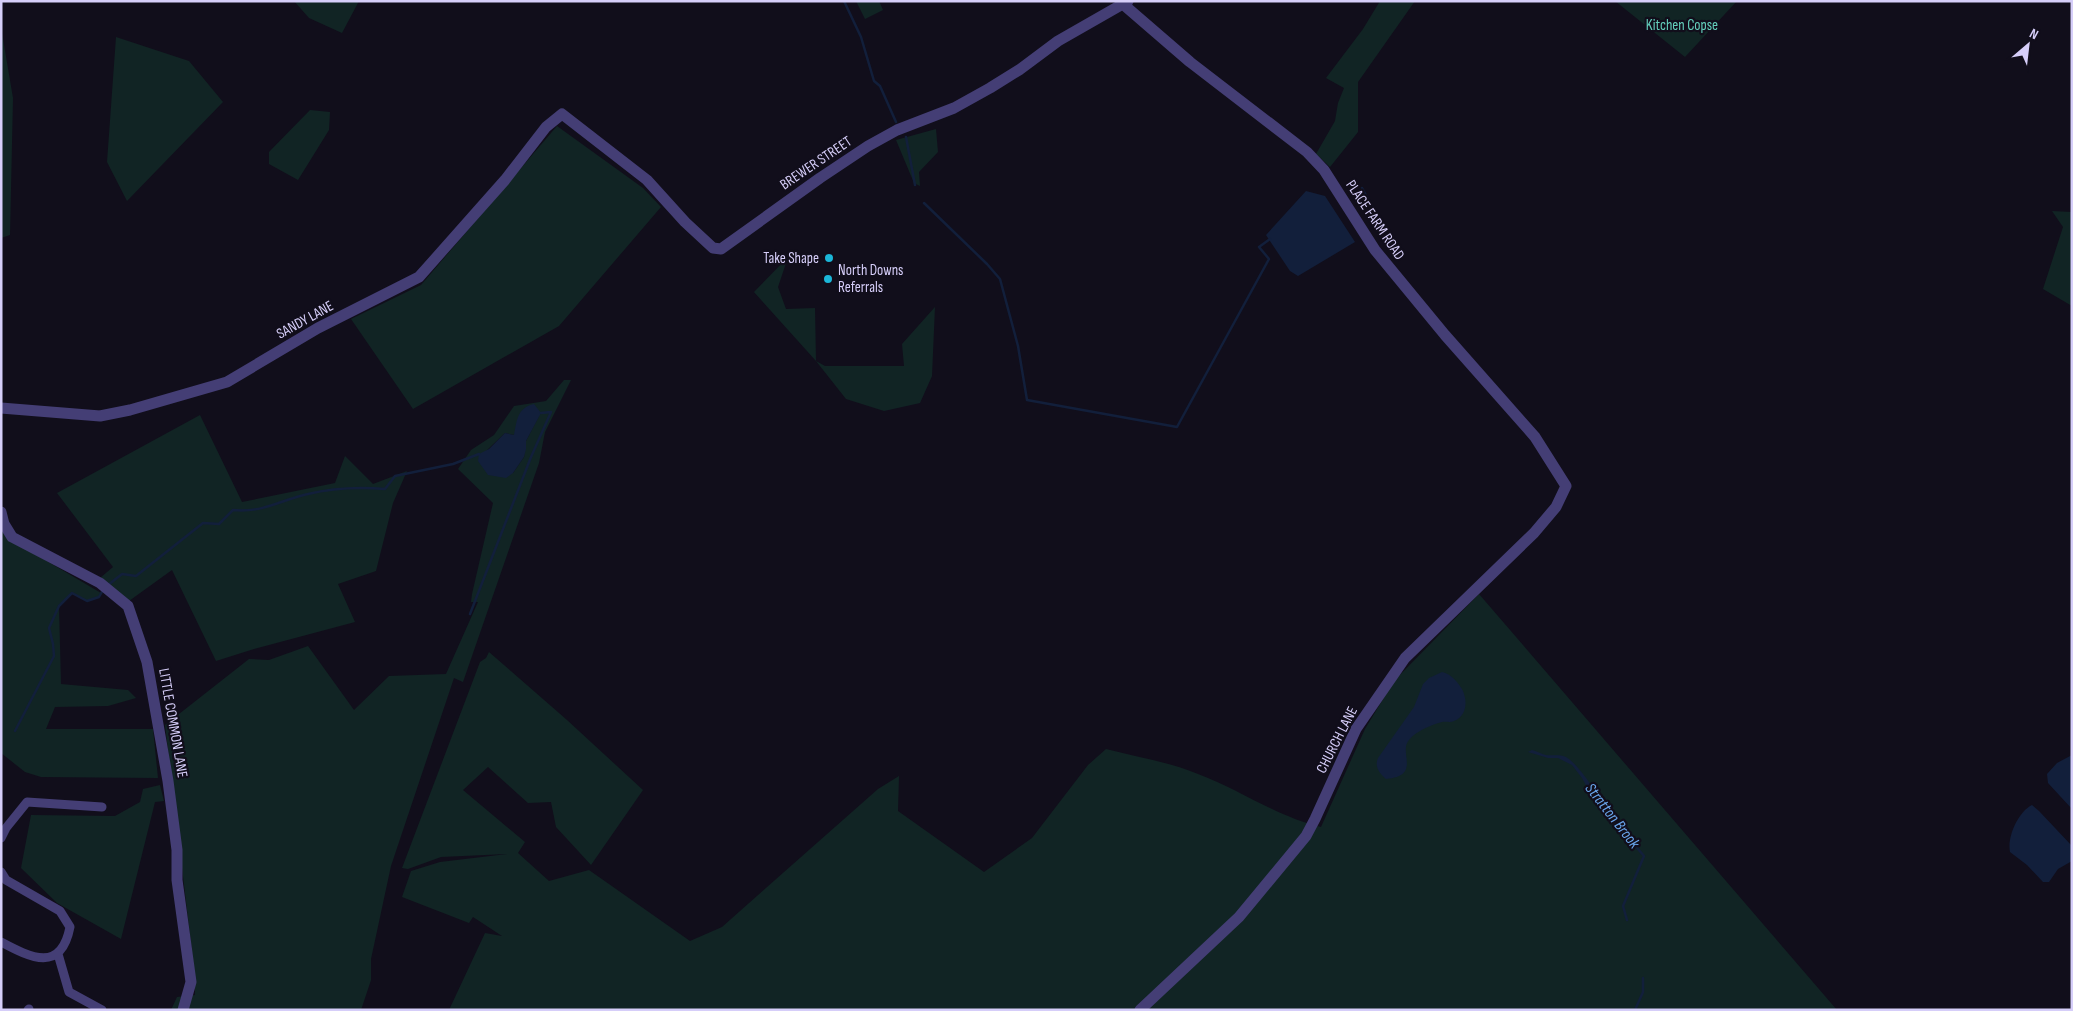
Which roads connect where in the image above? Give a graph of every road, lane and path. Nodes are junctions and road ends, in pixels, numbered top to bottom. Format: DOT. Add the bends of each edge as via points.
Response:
graph roads {
  1 [pos="1126,3"];
  2 [pos="554,119"];
  3 [pos="1,408"];
  4 [pos="1566,486"];
  5 [pos="1,512"];
  6 [pos="102,807"];
  7 [pos="1,838"];
  8 [pos="1,872"];
  9 [pos="1,942"];
  10 [pos="58,954"];
  11 [pos="102,1010"];
  12 [pos="183,1010"];
  13 [pos="1140,1010"];
  1 -- 2 [label="street, BREWER STREET" via="1058,41 1018,70 954,108 897,130 868,146 720,249 714,248 685,222 646,180 565,116 562,114"];
  1 -- 4 [label="street, PLACE FARM ROAD" via="1190,62 1307,152 1324,170 1375,250 1535,437"];
  2 -- 3 [label="street, SANDY LANE" via="505,180 418,277 318,328 227,382 100,416"];
  4 -- 13 [label="street, CHURCH LANE" via="1556,507 1534,533 1405,658 1356,729 1306,836 1239,917"];
  5 -- 12 [label="street, LITTLE COMMON LANE" via="12,537 100,583 128,606 147,662 168,781 191,982"];
  6 -- 7 [label="street" via="27,802"];
  8 -- 10 [label="street" via="6,880 60,911 70,927 67,941"];
  9 -- 10 [label="street" via="26,955 45,959"];
  10 -- 11 [label="street" via="69,992"];
}
